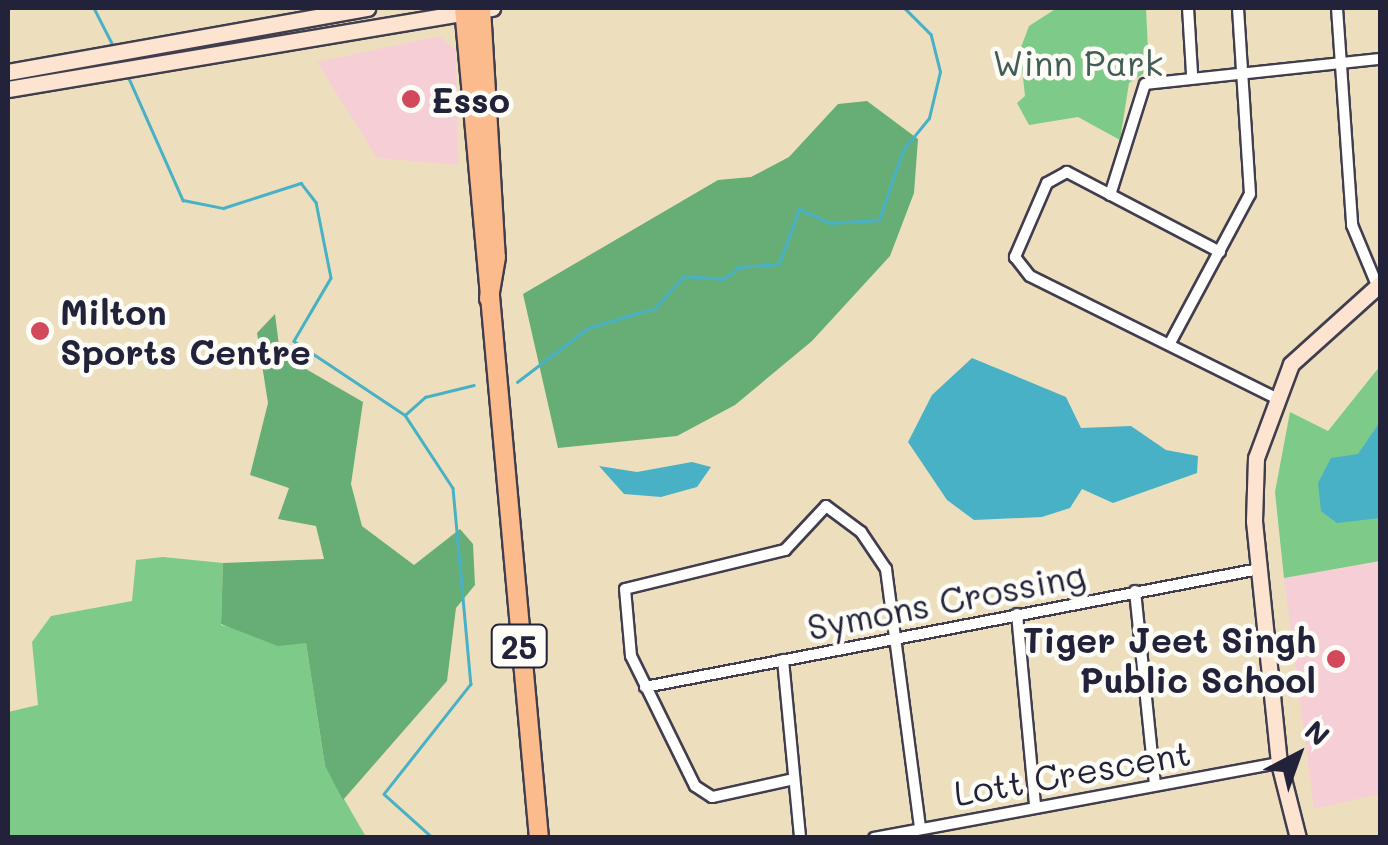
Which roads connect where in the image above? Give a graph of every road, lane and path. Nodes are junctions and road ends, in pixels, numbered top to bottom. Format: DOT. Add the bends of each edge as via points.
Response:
graph roads {
  1 [pos="367,8"];
  2 [pos="1188,8"];
  3 [pos="1238,8"];
  4 [pos="1338,8"];
  5 [pos="476,9"];
  6 [pos="1380,59"];
  7 [pos="1340,62"];
  8 [pos="8,72"];
  9 [pos="1240,72"];
  10 [pos="1192,74"];
  11 [pos="8,89"];
  12 [pos="1110,195"];
  13 [pos="1220,252"];
  14 [pos="1379,284"];
  15 [pos="1170,343"];
  16 [pos="1272,396"];
  17 [pos="1259,570"];
  18 [pos="1135,591"];
  19 [pos="1018,614"];
  20 [pos="901,635"];
  21 [pos="783,660"];
  22 [pos="645,687"];
  23 [pos="1279,763"];
  24 [pos="794,779"];
  25 [pos="1156,786"];
  26 [pos="1036,806"];
  27 [pos="920,827"];
  28 [pos="540,838"];
  29 [pos="800,838"];
  30 [pos="874,838"];
  31 [pos="1298,838"];
  1 -- 8 [label="main road"];
  2 -- 10 [label="street"];
  3 -- 9 [label="street"];
  4 -- 7 [label="street"];
  5 -- 11 [label="main road"];
  5 -- 28 [label="main road, 25" via="489,298"];
  6 -- 7 [label="street"];
  7 -- 9 [label="street"];
  7 -- 14 [label="street" via="1352,225"];
  9 -- 10 [label="street"];
  9 -- 13 [label="street" via="1250,194"];
  10 -- 12 [label="street" via="1138,89 1135,132"];
  12 -- 13 [label="street"];
  12 -- 15 [label="street" via="1067,172 1053,177 1016,248 1017,265"];
  13 -- 15 [label="street"];
  14 -- 16 [label="main road" via="1311,338"];
  15 -- 16 [label="street"];
  16 -- 17 [label="main road" via="1253,487"];
  17 -- 18 [label="street, Symons Crossing"];
  17 -- 23 [label="main road"];
  18 -- 19 [label="street, Symons Crossing"];
  18 -- 25 [label="street"];
  19 -- 20 [label="street, Symons Crossing"];
  19 -- 26 [label="street"];
  20 -- 21 [label="street, Symons Crossing"];
  20 -- 22 [label="street" via="886,569 861,532 820,506 785,550 626,586 631,656"];
  20 -- 27 [label="street"];
  21 -- 22 [label="street, Symons Crossing"];
  21 -- 24 [label="street"];
  22 -- 24 [label="street" via="700,791"];
  23 -- 25 [label="street, Lott Crescent"];
  23 -- 31 [label="main road"];
  24 -- 29 [label="street"];
  25 -- 26 [label="street, Lott Crescent"];
  26 -- 27 [label="street, Lott Crescent"];
  27 -- 30 [label="street, Lott Crescent"];
}
